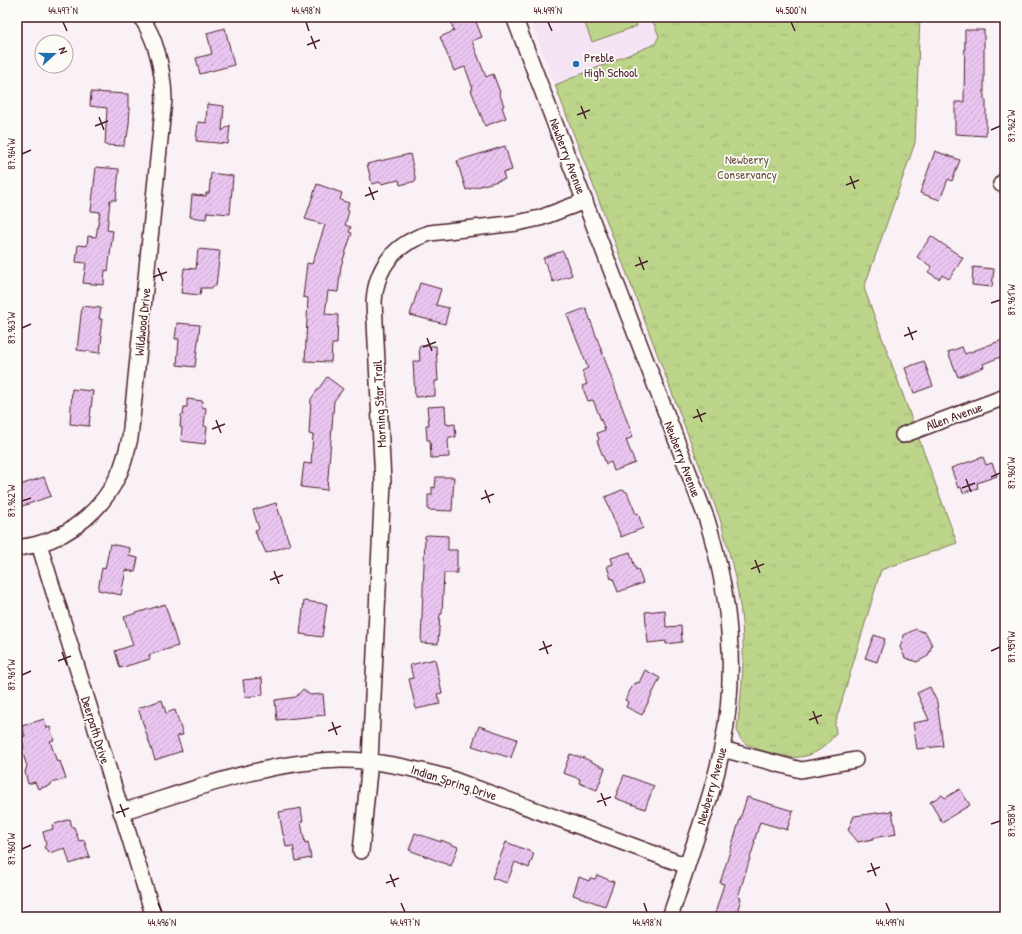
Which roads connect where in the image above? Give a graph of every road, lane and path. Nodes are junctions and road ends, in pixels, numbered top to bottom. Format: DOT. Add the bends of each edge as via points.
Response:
graph roads {
  1 [pos="141,17"];
  2 [pos="514,17"];
  3 [pos="585,201"];
  4 [pos="1005,397"];
  5 [pos="903,435"];
  6 [pos="39,544"];
  7 [pos="17,548"];
  8 [pos="722,749"];
  9 [pos="854,760"];
  10 [pos="370,761"];
  11 [pos="121,812"];
  12 [pos="361,851"];
  13 [pos="687,866"];
  14 [pos="154,917"];
  15 [pos="670,917"];
  1 -- 6 [label="street, Wildwood Drive" via="159,56 164,79 164,99 130,438 118,476 99,506 66,532"];
  2 -- 3 [label="street, Newberry Avenue"];
  3 -- 8 [label="street, Newberry Avenue" via="707,520 716,550 724,588 731,657"];
  3 -- 10 [label="street, Morning Star Trail" via="540,218 517,223 430,233 417,237 394,252 378,278 374,302 383,482"];
  4 -- 5 [label="street, Allen Avenue"];
  6 -- 7 [label="street, Wildwood Drive"];
  6 -- 11 [label="street, Deerpath Drive"];
  8 -- 9 [label="street" via="801,770"];
  8 -- 13 [label="street, Newberry Avenue"];
  10 -- 11 [label="street, Indian Spring Drive" via="307,762 272,767"];
  10 -- 12 [label="street, Morning Star Trail"];
  10 -- 13 [label="street, Indian Spring Drive" via="446,777"];
  11 -- 14 [label="street, Deerpath Drive"];
  13 -- 15 [label="street, Newberry Avenue"];
}
